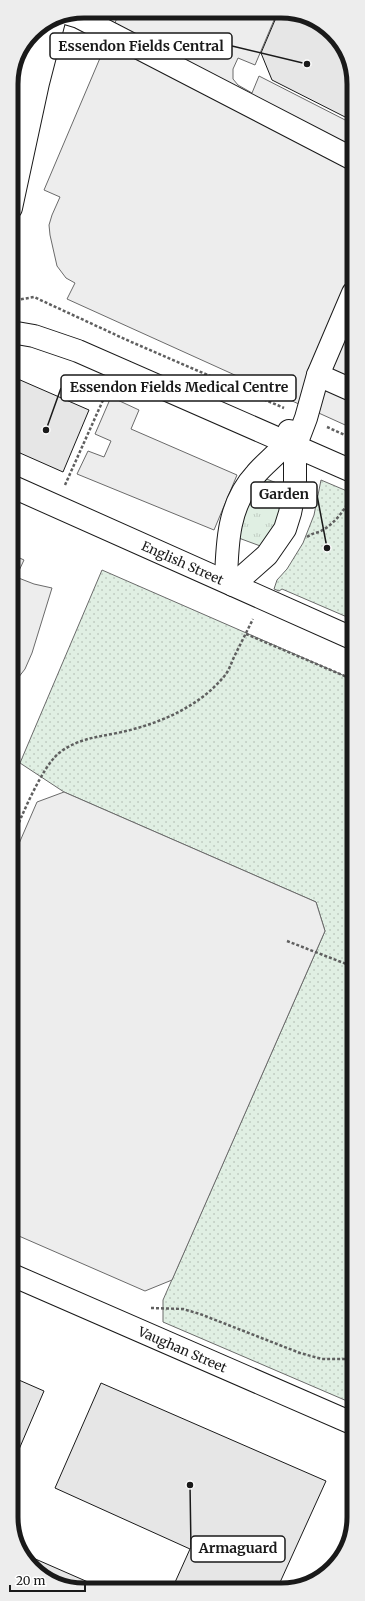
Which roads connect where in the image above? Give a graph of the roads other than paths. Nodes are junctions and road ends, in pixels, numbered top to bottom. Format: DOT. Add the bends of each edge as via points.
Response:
graph roads {
  1 [pos="78,19"];
  2 [pos="50,28"];
  3 [pos="31,46"];
  4 [pos="24,80"];
  5 [pos="18,99"];
  6 [pos="18,139"];
  7 [pos="347,156"];
  8 [pos="347,309"];
  9 [pos="18,323"];
  10 [pos="18,333"];
  11 [pos="34,336"];
  12 [pos="318,375"];
  13 [pos="347,388"];
  14 [pos="291,445"];
  15 [pos="347,469"];
  16 [pos="18,489"];
  17 [pos="230,583"];
  18 [pos="347,636"];
  19 [pos="18,1278"];
  20 [pos="347,1421"];
  1 -- 7 [label="street"];
  2 -- 4 [label="street"];
  3 -- 4 [label="street"];
  4 -- 5 [label="street"];
  4 -- 6 [label="street"];
  8 -- 12 [label="street"];
  9 -- 11 [label="street"];
  10 -- 11 [label="street"];
  11 -- 14 [label="street" via="78,351"];
  12 -- 13 [label="street"];
  12 -- 14 [label="street" via="300,416"];
  14 -- 15 [label="street"];
  14 -- 17 [label="street" via="255,475 236,506 228,534"];
  14 -- 17 [label="street" via="295,488 285,529 267,555"];
  16 -- 17 [label="street, English Street"];
  17 -- 18 [label="street, English Street"];
  19 -- 20 [label="street, Vaughan Street"];
}
